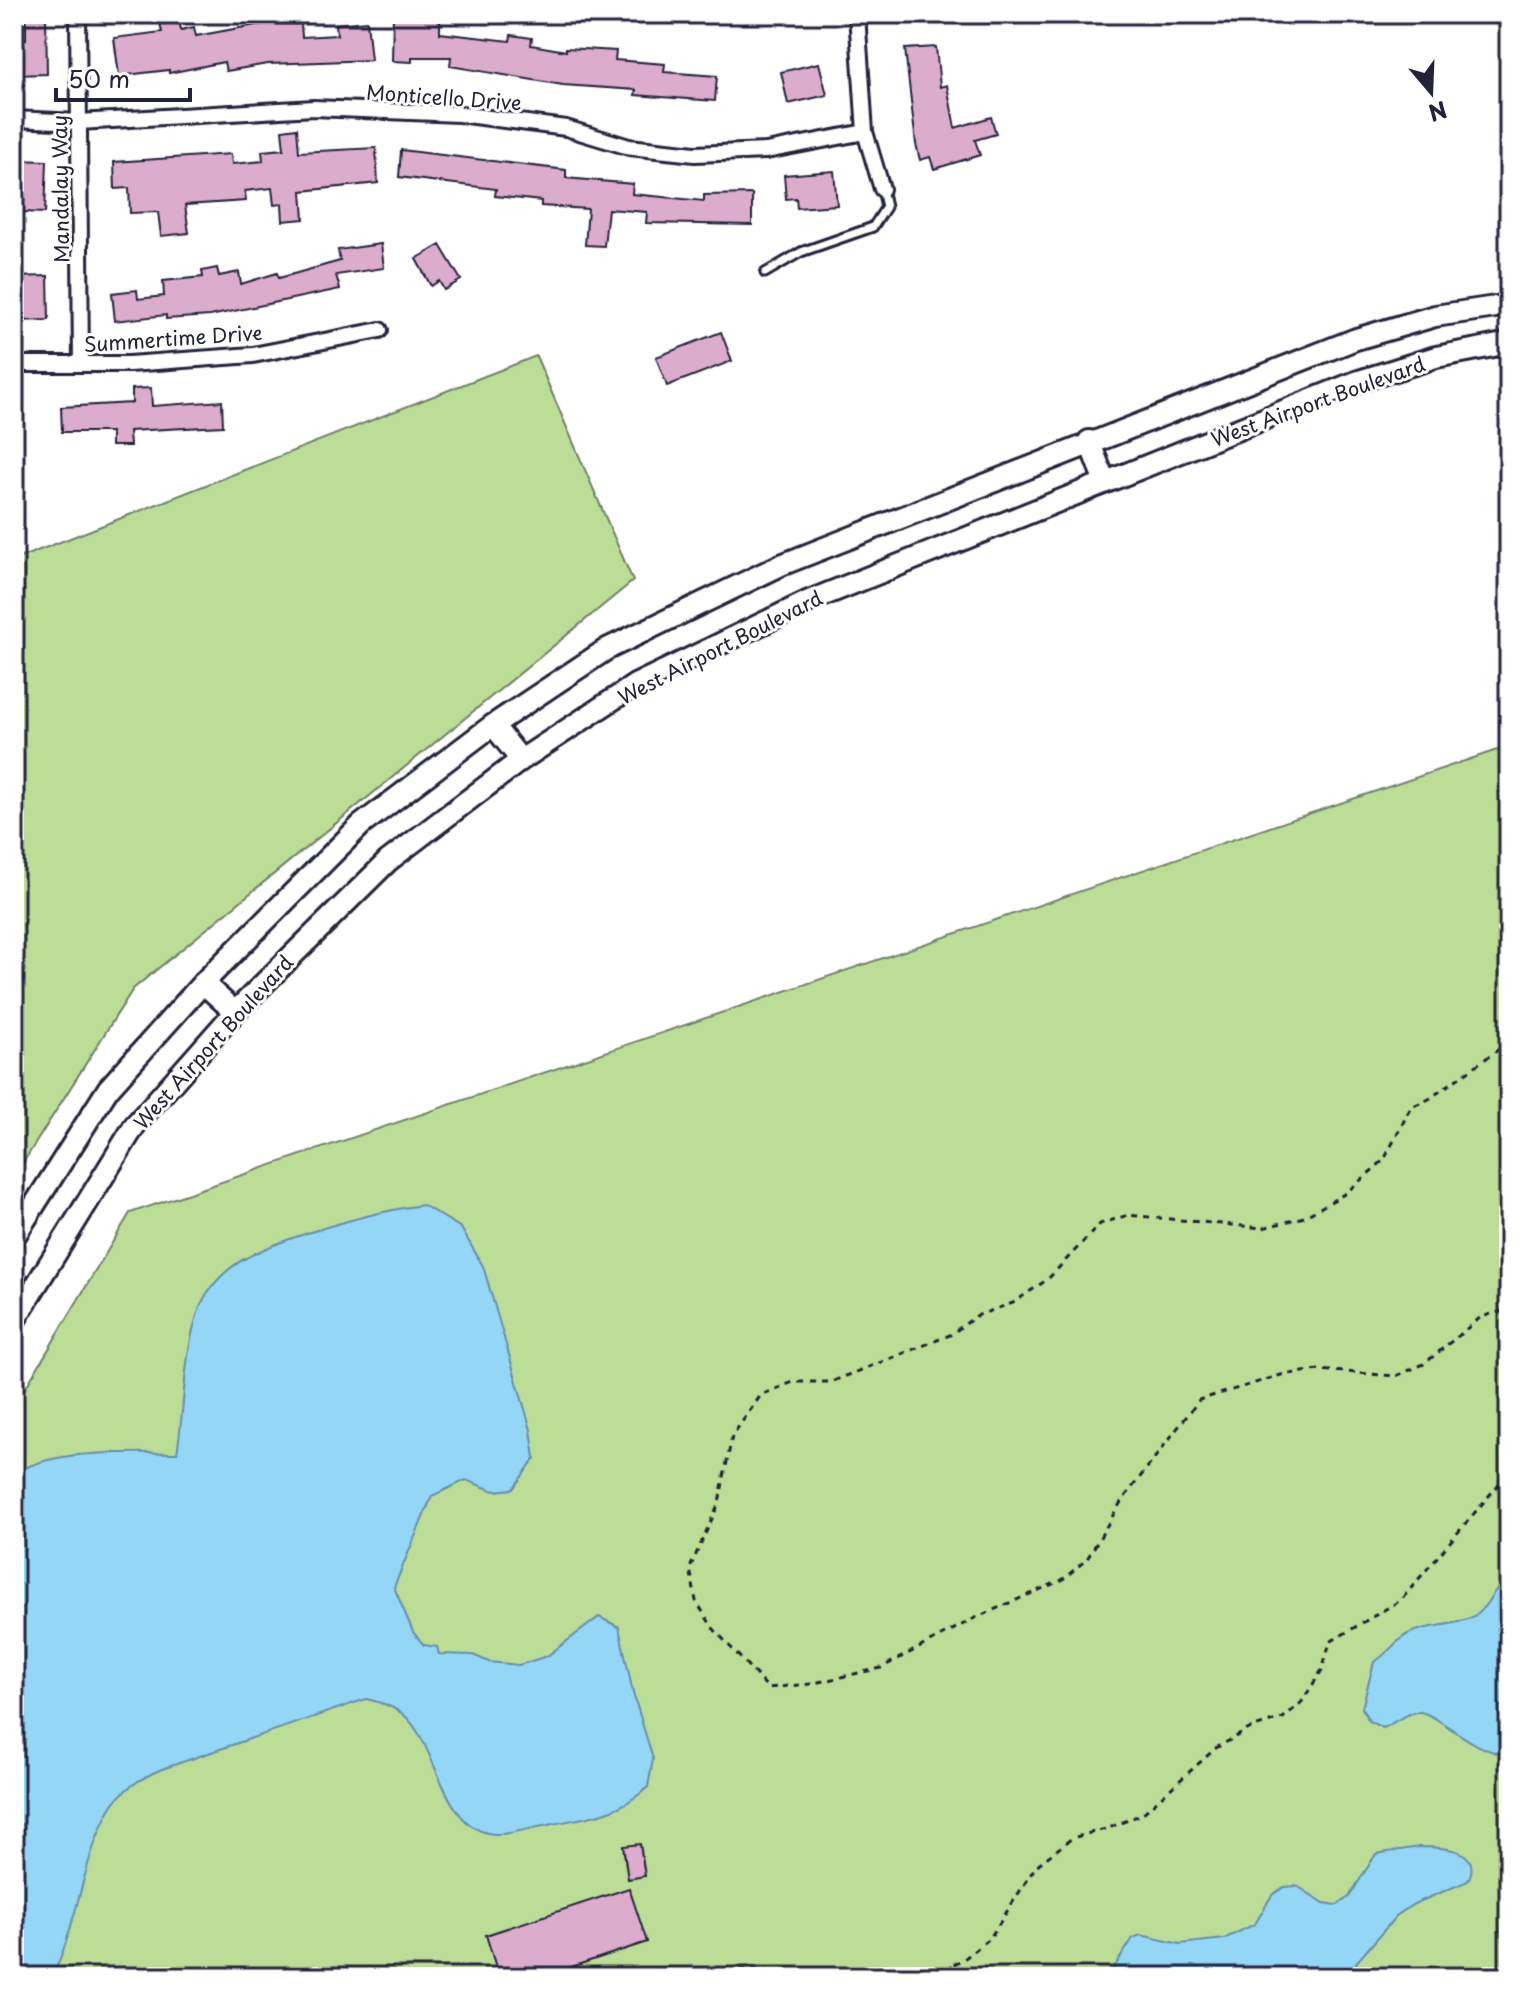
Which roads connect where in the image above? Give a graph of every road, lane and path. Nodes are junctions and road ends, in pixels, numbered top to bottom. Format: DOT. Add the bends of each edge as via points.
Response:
graph roads {
  1 [pos="78,14"];
  2 [pos="857,14"];
  3 [pos="14,119"];
  4 [pos="79,122"];
  5 [pos="865,132"];
  6 [pos="882,189"];
  7 [pos="765,273"];
  8 [pos="1509,305"];
  9 [pos="380,330"];
  10 [pos="1509,343"];
  11 [pos="14,364"];
  12 [pos="81,364"];
  13 [pos="1089,441"];
  14 [pos="1105,482"];
  15 [pos="493,725"];
  16 [pos="521,760"];
  17 [pos="203,983"];
  18 [pos="235,1012"];
  19 [pos="1509,1042"];
  20 [pos="14,1237"];
  21 [pos="1509,1309"];
  22 [pos="14,1320"];
  23 [pos="1509,1472"];
  24 [pos="705,1977"];
  25 [pos="819,1977"];
  26 [pos="908,1977"];
  1 -- 4 [label="street, Mandalay Way"];
  2 -- 5 [label="street"];
  3 -- 4 [label="street, Monticello Drive"];
  4 -- 5 [label="street, Monticello Drive" via="314,108 459,114 566,128 629,147 695,154 766,151"];
  4 -- 12 [label="street, Mandalay Way"];
  5 -- 6 [label="street"];
  6 -- 7 [label="lane" via="886,207 873,227 801,252"];
  8 -- 13 [label="main road, West Airport Boulevard" via="1435,316 1356,339"];
  9 -- 12 [label="street, Summertime Drive" via="253,355"];
  10 -- 14 [label="main road, West Airport Boulevard" via="1436,357 1356,382"];
  11 -- 12 [label="street, Summertime Drive"];
  13 -- 14 [label="main road"];
  13 -- 15 [label="main road, West Airport Boulevard" via="706,599 607,649"];
  14 -- 16 [label="main road, West Airport Boulevard" via="734,635 635,685"];
  15 -- 16 [label="main road"];
  15 -- 17 [label="main road, West Airport Boulevard" via="361,825"];
  16 -- 18 [label="main road, West Airport Boulevard" via="388,861"];
  17 -- 18 [label="main road"];
  17 -- 20 [label="main road, West Airport Boulevard" via="108,1089"];
  18 -- 22 [label="main road, West Airport Boulevard" via="135,1125"];
  19 -- 21 [label="path" via="1411,1107 1384,1160 1346,1193 1304,1217 1263,1228 1185,1218 1114,1219 1100,1224 1048,1279 950,1335 831,1382 793,1382 761,1395 732,1436 719,1503 690,1568 696,1601 713,1628 768,1688 881,1668 1062,1580 1087,1559 1121,1502 1199,1400 1281,1375 1319,1370 1396,1376 1424,1364 1481,1317"];
  23 -- 26 [label="path" via="1401,1600 1330,1642 1322,1670 1301,1703 1283,1718 1216,1748 1142,1814 1072,1838 1036,1866 990,1938 938,1972"];
  24 -- 25 [label="path" via="757,1970"];
}
